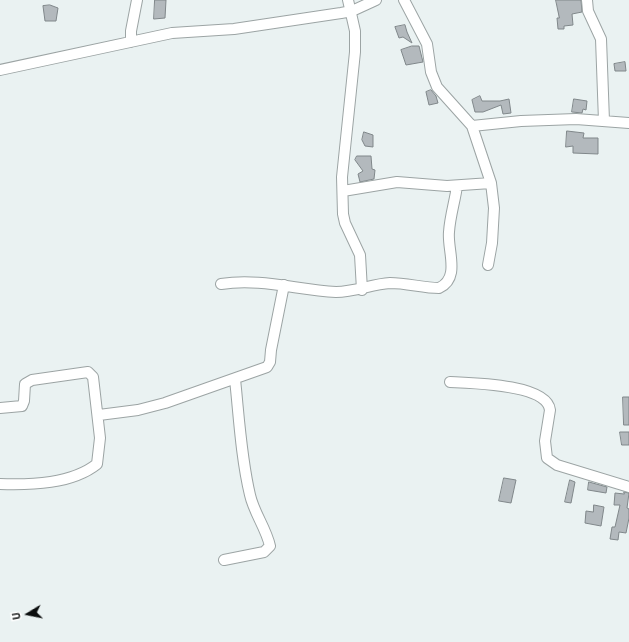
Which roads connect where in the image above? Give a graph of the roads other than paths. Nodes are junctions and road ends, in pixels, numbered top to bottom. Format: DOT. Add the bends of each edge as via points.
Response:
graph roads {
  1 [pos="138,0"];
  2 [pos="348,0"];
  3 [pos="376,0"];
  4 [pos="404,0"];
  5 [pos="587,0"];
  6 [pos="352,11"];
  7 [pos="131,42"];
  8 [pos="0,70"];
  9 [pos="604,121"];
  10 [pos="629,123"];
  11 [pos="472,126"];
  12 [pos="491,183"];
  13 [pos="457,186"];
  14 [pos="343,191"];
  15 [pos="488,265"];
  16 [pos="221,284"];
  17 [pos="284,285"];
  18 [pos="362,290"];
  19 [pos="235,379"];
  20 [pos="450,382"];
  21 [pos="0,408"];
  22 [pos="99,415"];
  23 [pos="0,484"];
  24 [pos="629,486"];
  25 [pos="224,560"];
  1 -- 7 [label="street"];
  2 -- 6 [label="street"];
  3 -- 6 [label="street"];
  4 -- 11 [label="street" via="427,44 431,72 437,87"];
  5 -- 9 [label="street" via="588,11 601,40"];
  6 -- 7 [label="street" via="234,29 172,33"];
  6 -- 14 [label="street" via="355,52 344,149"];
  7 -- 8 [label="street"];
  9 -- 10 [label="street"];
  9 -- 11 [label="street" via="521,120"];
  11 -- 12 [label="street"];
  12 -- 13 [label="street"];
  12 -- 15 [label="street" via="494,208"];
  13 -- 14 [label="street" via="397,182"];
  13 -- 18 [label="street" via="448,232 452,270 448,281 439,288 390,283"];
  14 -- 18 [label="street" via="345,223 360,255"];
  16 -- 17 [label="street" via="239,281"];
  17 -- 18 [label="street" via="332,291"];
  17 -- 19 [label="street" via="270,362 262,370"];
  19 -- 22 [label="street" via="165,403 138,410"];
  19 -- 25 [label="street" via="245,471 254,509 270,546 264,552"];
  20 -- 24 [label="street" via="477,382 519,389 543,399 550,410 545,441 547,458 556,465"];
  21 -- 22 [label="street" via="22,406 25,384 28,381 85,372 92,374 93,377"];
  22 -- 23 [label="street" via="99,456 97,464 91,469 68,478 37,483"];
}
